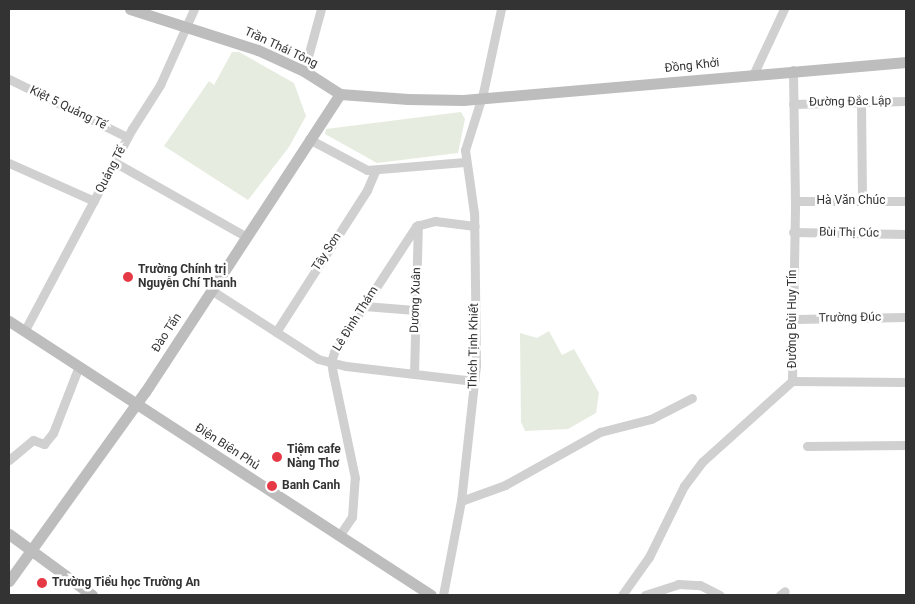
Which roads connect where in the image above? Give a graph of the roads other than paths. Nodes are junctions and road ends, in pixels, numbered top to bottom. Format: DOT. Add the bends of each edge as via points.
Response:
graph roads {
  1 [pos="130,9"];
  2 [pos="194,9"];
  3 [pos="321,9"];
  4 [pos="501,9"];
  5 [pos="784,9"];
  6 [pos="185,24"];
  7 [pos="906,62"];
  8 [pos="793,70"];
  9 [pos="304,71"];
  10 [pos="754,73"];
  11 [pos="9,79"];
  12 [pos="340,94"];
  13 [pos="480,98"];
  14 [pos="906,101"];
  15 [pos="862,102"];
  16 [pos="793,104"];
  17 [pos="127,137"];
  18 [pos="309,139"];
  19 [pos="465,162"];
  20 [pos="9,163"];
  21 [pos="116,163"];
  22 [pos="375,171"];
  23 [pos="94,201"];
  24 [pos="795,201"];
  25 [pos="862,201"];
  26 [pos="906,201"];
  27 [pos="418,225"];
  28 [pos="475,226"];
  29 [pos="792,232"];
  30 [pos="906,234"];
  31 [pos="245,236"];
  32 [pos="211,290"];
  33 [pos="364,306"];
  34 [pos="415,310"];
  35 [pos="906,317"];
  36 [pos="794,318"];
  37 [pos="9,321"];
  38 [pos="25,330"];
  39 [pos="276,332"];
  40 [pos="331,362"];
  41 [pos="79,366"];
  42 [pos="414,374"];
  43 [pos="792,381"];
  44 [pos="474,382"];
  45 [pos="906,382"];
  46 [pos="692,398"];
  47 [pos="136,404"];
  48 [pos="906,445"];
  49 [pos="807,446"];
  50 [pos="9,460"];
  51 [pos="461,501"];
  52 [pos="9,534"];
  53 [pos="339,536"];
  54 [pos="31,550"];
  55 [pos="9,581"];
  56 [pos="92,595"];
  57 [pos="431,595"];
  58 [pos="443,595"];
  59 [pos="622,595"];
  60 [pos="645,595"];
  61 [pos="720,595"];
  1 -- 6 [label="street, Trần Thái Tông"];
  2 -- 6 [label="street, Quảng Tế"];
  3 -- 9 [label="street"];
  4 -- 13 [label="street, Thích Tịnh Khiết"];
  5 -- 10 [label="street"];
  6 -- 9 [label="street, Trần Thái Tông" via="258,50"];
  6 -- 17 [label="street, Quảng Tế" via="177,52"];
  7 -- 8 [label="street, Đồng Khởi"];
  8 -- 10 [label="street, Đồng Khởi"];
  8 -- 16 [label="street, Đường Bùi Huy Tín"];
  9 -- 12 [label="street, Trần Thái Tông"];
  10 -- 13 [label="street, Đồng Khởi"];
  11 -- 17 [label="street, Kiệt 5 Quảng Tế"];
  12 -- 13 [label="street, Trần Thái Tông" via="417,100"];
  12 -- 18 [label="street, Đào Tấn"];
  13 -- 19 [label="street, Thích Tịnh Khiết" via="465,150"];
  14 -- 15 [label="street, Đường Đắc Lập"];
  15 -- 16 [label="street, Đường Đắc Lập"];
  15 -- 25 [label="street"];
  16 -- 24 [label="street, Đường Bùi Huy Tín"];
  17 -- 21 [label="street, Quảng Tế"];
  18 -- 22 [label="street" via="362,170"];
  18 -- 31 [label="street, Đào Tấn"];
  19 -- 22 [label="street" via="427,163"];
  19 -- 28 [label="street, Thích Tịnh Khiết"];
  20 -- 23 [label="street"];
  21 -- 23 [label="street, Quảng Tế"];
  21 -- 31 [label="street"];
  22 -- 39 [label="street, Tây Sơn" via="367,190"];
  23 -- 38 [label="street, Quảng Tế"];
  24 -- 25 [label="street, Hà Văn Chúc"];
  24 -- 29 [label="street, Đường Bùi Huy Tín"];
  25 -- 26 [label="street, Hà Văn Chúc"];
  27 -- 28 [label="street" via="435,221"];
  27 -- 33 [label="street, Lê Đình Thám" via="410,231"];
  27 -- 34 [label="street, Dương Xuân"];
  28 -- 44 [label="street, Thích Tịnh Khiết"];
  29 -- 30 [label="street, Bùi Thị Cúc"];
  29 -- 36 [label="street, Đường Bùi Huy Tín"];
  31 -- 32 [label="street, Đào Tấn"];
  32 -- 39 [label="street"];
  32 -- 47 [label="street, Đào Tấn"];
  33 -- 34 [label="street"];
  33 -- 40 [label="street, Lê Đình Thám"];
  34 -- 42 [label="street, Dương Xuân"];
  35 -- 36 [label="street, Trường Đúc"];
  36 -- 43 [label="street, Đường Bùi Huy Tín"];
  37 -- 38 [label="street, Điện Biên Phủ"];
  38 -- 41 [label="street, Điện Biên Phủ"];
  39 -- 40 [label="street" via="318,359"];
  40 -- 42 [label="street"];
  40 -- 53 [label="street, Lê Đình Thám" via="355,478 352,517"];
  41 -- 47 [label="street, Điện Biên Phủ"];
  41 -- 50 [label="street" via="53,432 44,444 33,440"];
  42 -- 44 [label="street"];
  43 -- 45 [label="street"];
  43 -- 59 [label="street, Đường Bùi Huy Tín" via="702,462 684,486 649,557"];
  44 -- 51 [label="street, Thích Tịnh Khiết"];
  46 -- 51 [label="street" via="651,419 600,432 505,485"];
  47 -- 53 [label="street, Điện Biên Phủ"];
  47 -- 54 [label="street, Đào Tấn"];
  48 -- 49 [label="street"];
  51 -- 58 [label="street, Thích Tịnh Khiết"];
  52 -- 54 [label="street"];
  53 -- 57 [label="street, Điện Biên Phủ"];
  54 -- 55 [label="street, Đào Tấn"];
  54 -- 56 [label="street"];
  60 -- 61 [label="street" via="678,584 700,585"];
}
